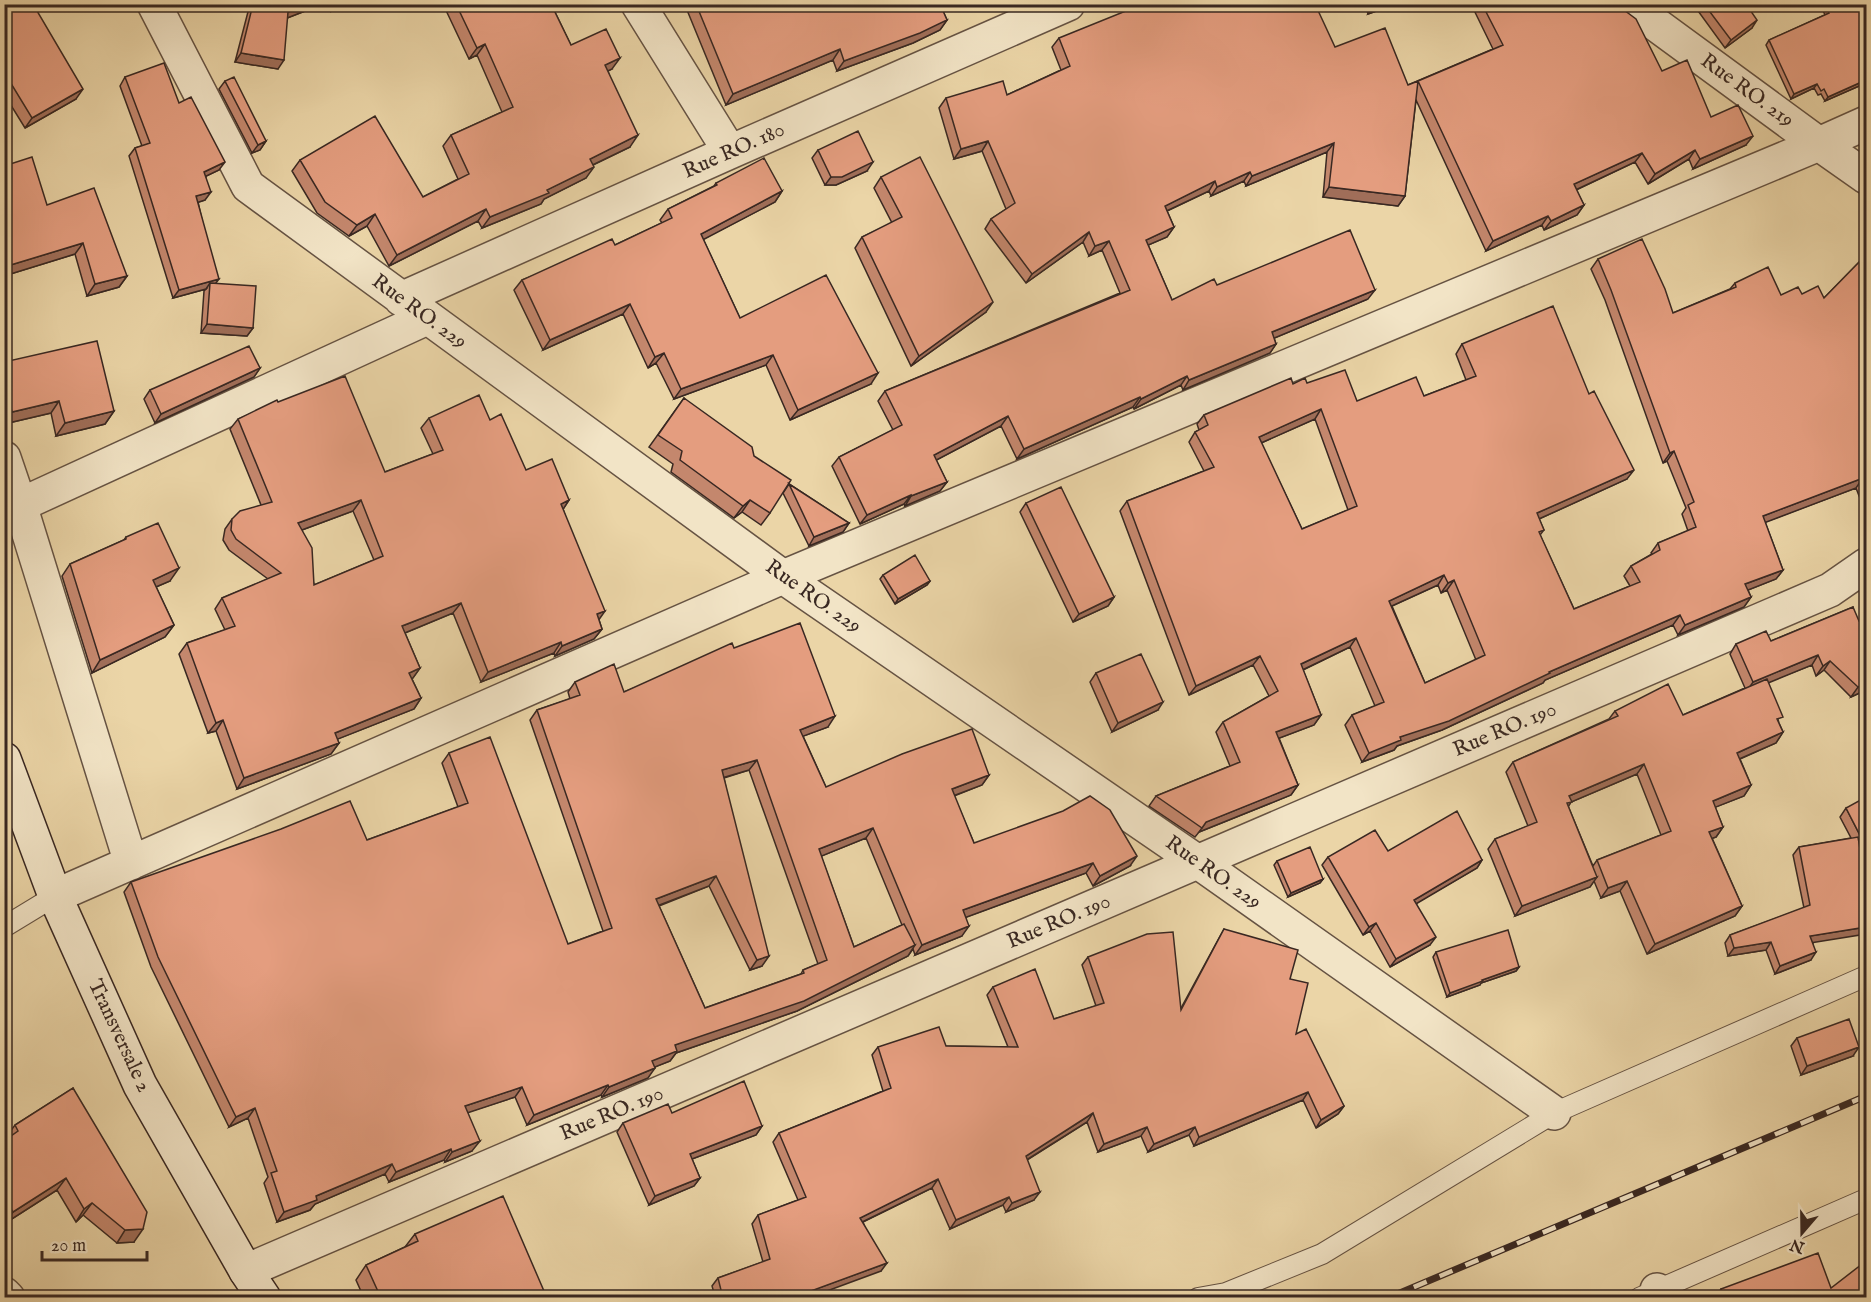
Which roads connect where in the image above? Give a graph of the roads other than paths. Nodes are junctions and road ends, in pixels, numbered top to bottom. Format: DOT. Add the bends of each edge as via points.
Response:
graph roads {
  1 [pos="154,4"];
  2 [pos="638,4"];
  3 [pos="1068,4"];
  4 [pos="1628,4"];
  5 [pos="1866,123"];
  6 [pos="1819,144"];
  7 [pos="730,152"];
  8 [pos="1866,177"];
  9 [pos="414,309"];
  10 [pos="4,458"];
  11 [pos="20,505"];
  12 [pos="1866,564"];
  13 [pos="783,577"];
  14 [pos="4,759"];
  15 [pos="1198,862"];
  16 [pos="131,863"];
  17 [pos="55,896"];
  18 [pos="4,927"];
  19 [pos="1866,976"];
  20 [pos="1554,1113"];
  21 [pos="1866,1199"];
  22 [pos="246,1271"];
  23 [pos="4,1294"];
  24 [pos="1653,1295"];
  25 [pos="8,1298"];
  26 [pos="264,1298"];
  27 [pos="1198,1298"];
  1 -- 9 [label="street, Rue RO. 229" via="248,186"];
  2 -- 7 [label="street"];
  3 -- 7 [label="street, Rue RO. 180"];
  4 -- 6 [label="street, Rue RO. 219"];
  5 -- 6 [label="street"];
  6 -- 8 [label="street, Rue RO. 219"];
  6 -- 13 [label="street"];
  7 -- 9 [label="street, Rue RO. 180"];
  9 -- 11 [label="street, Rue RO. 180"];
  9 -- 13 [label="street, Rue RO. 229"];
  10 -- 11 [label="street"];
  11 -- 16 [label="street"];
  12 -- 15 [label="street, Rue RO. 190" via="1830,590"];
  13 -- 15 [label="street, Rue RO. 229"];
  13 -- 16 [label="street"];
  14 -- 17 [label="street, Transversale 2"];
  15 -- 20 [label="street, Rue RO. 229"];
  15 -- 22 [label="street, Rue RO. 190"];
  16 -- 17 [label="street"];
  17 -- 18 [label="lane"];
  17 -- 22 [label="street, Transversale 2" via="140,1085"];
  19 -- 20 [label="lane"];
  20 -- 27 [label="lane" via="1322,1254 1226,1293"];
  21 -- 24 [label="lane"];
  22 -- 26 [label="street, Transversale 2"];
  23 -- 25 [label="street"];
}
